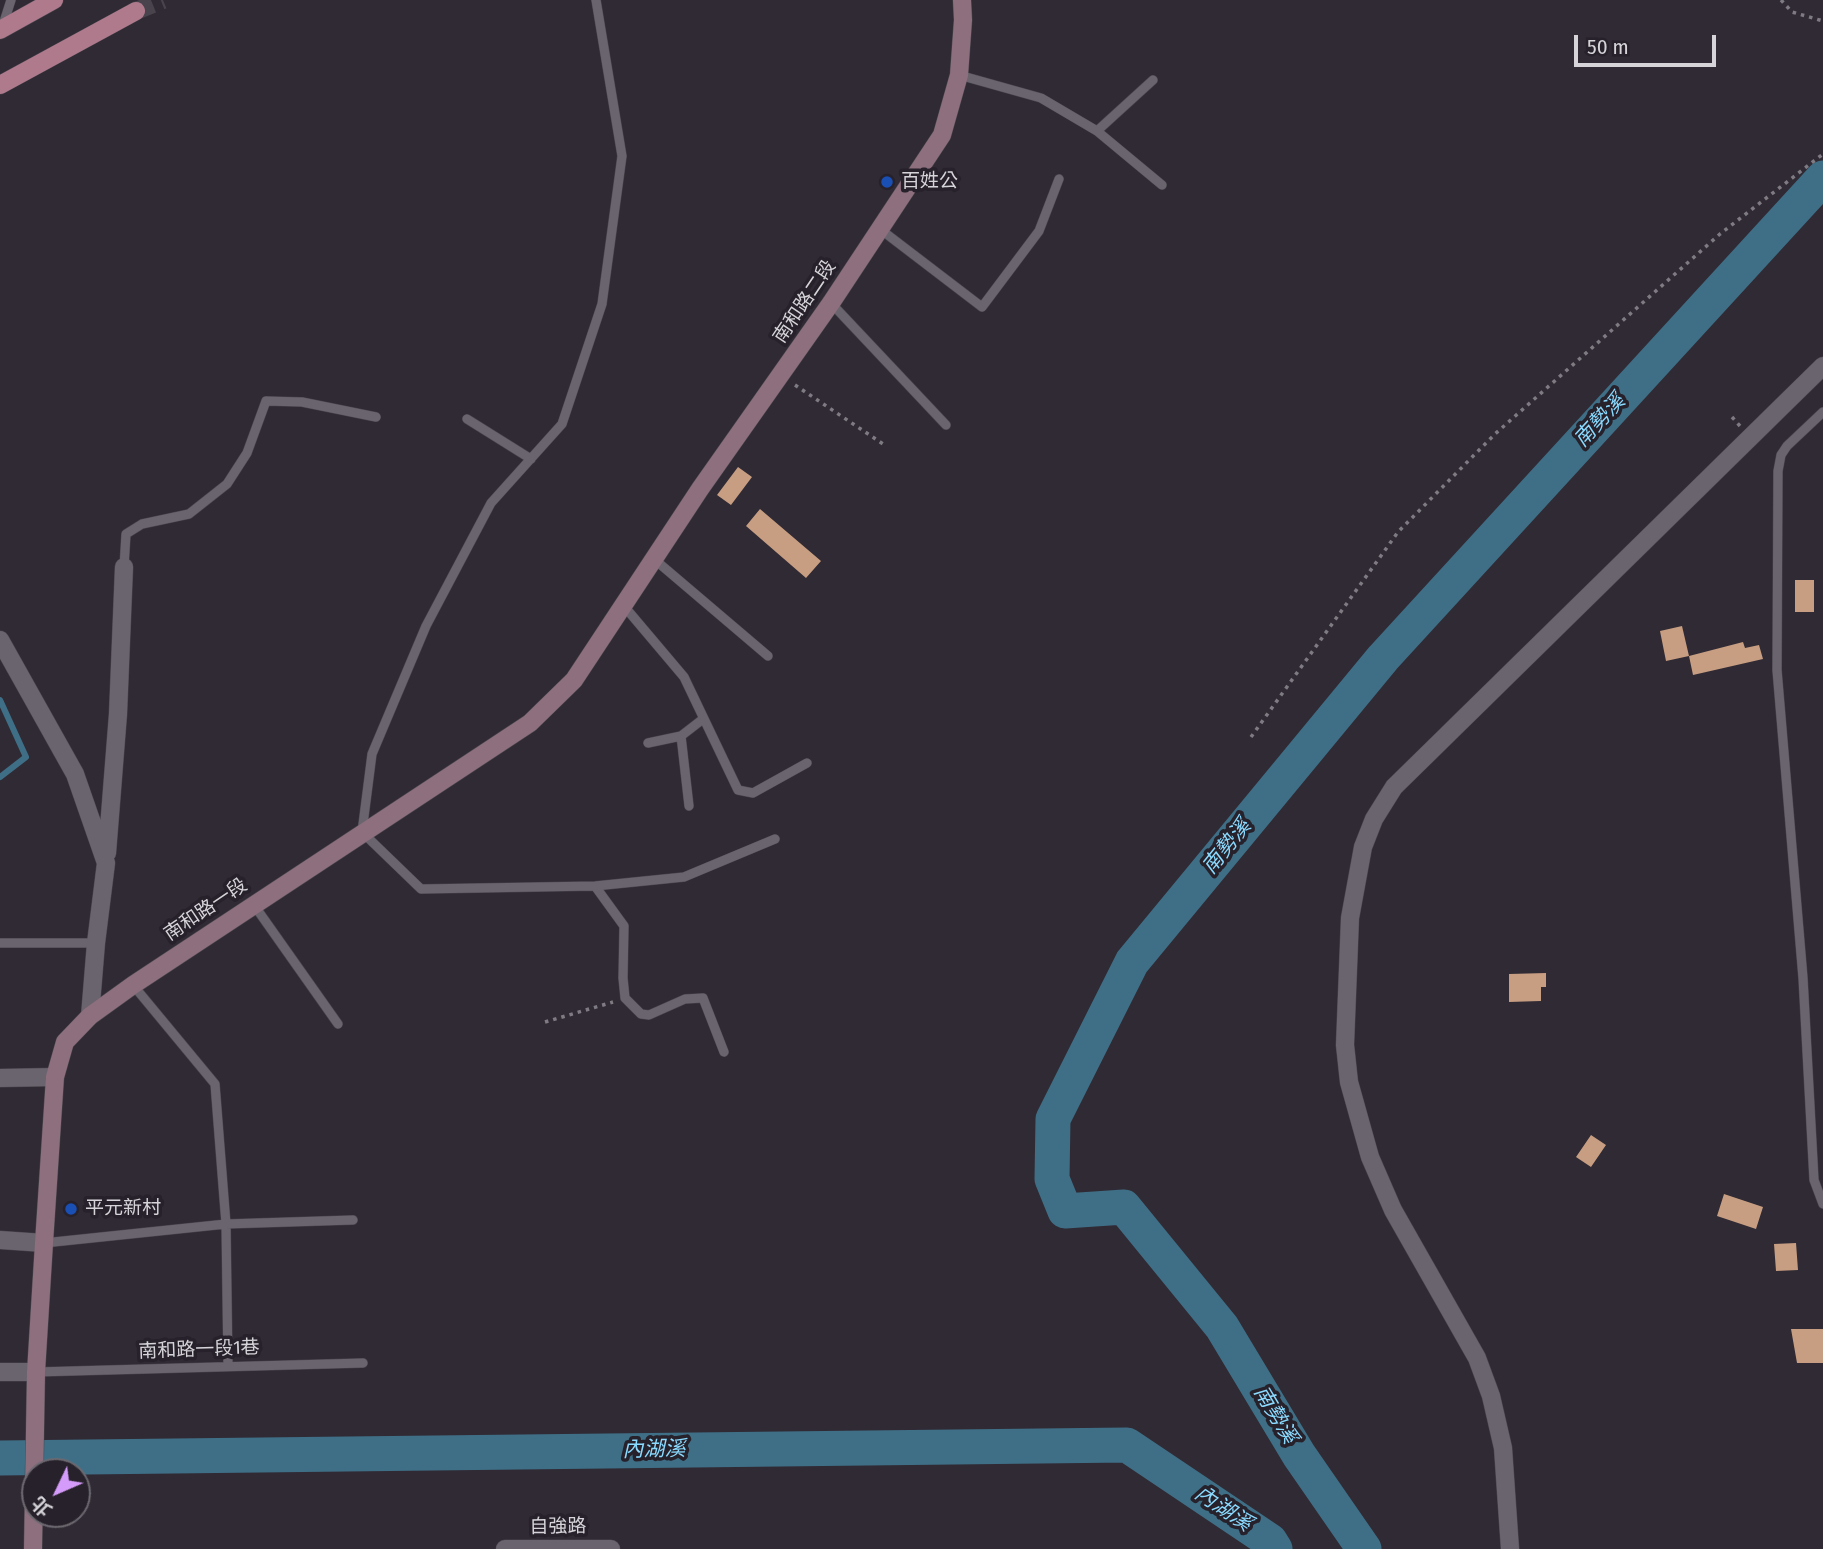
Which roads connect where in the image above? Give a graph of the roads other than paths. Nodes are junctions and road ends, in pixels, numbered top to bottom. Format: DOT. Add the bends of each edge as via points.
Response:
graph roads {
  1 [pos="11,0"];
  2 [pos="54,0"];
  3 [pos="596,0"];
  4 [pos="962,0"];
  5 [pos="136,11"];
  6 [pos="1,30"];
  7 [pos="959,75"];
  8 [pos="1153,80"];
  9 [pos="0,85"];
  10 [pos="1097,131"];
  11 [pos="1059,179"];
  12 [pos="1162,185"];
  13 [pos="880,229"];
  14 [pos="831,303"];
  15 [pos="1823,366"];
  16 [pos="1823,412"];
  17 [pos="376,417"];
  18 [pos="467,419"];
  19 [pos="946,425"];
  20 [pos="531,459"];
  21 [pos="654,559"];
  22 [pos="124,567"];
  23 [pos="624,606"];
  24 [pos="0,640"];
  25 [pos="768,656"];
  26 [pos="5,660"];
  27 [pos="703,719"];
  28 [pos="681,736"];
  29 [pos="648,743"];
  30 [pos="807,763"];
  31 [pos="689,806"];
  32 [pos="362,832"];
  33 [pos="775,839"];
  34 [pos="107,863"];
  35 [pos="595,886"];
  36 [pos="253,904"];
  37 [pos="0,943"];
  38 [pos="96,943"];
  39 [pos="133,985"];
  40 [pos="90,1016"];
  41 [pos="338,1024"];
  42 [pos="724,1052"];
  43 [pos="55,1077"];
  44 [pos="0,1078"];
  45 [pos="1823,1204"];
  46 [pos="352,1220"];
  47 [pos="226,1224"];
  48 [pos="0,1240"];
  49 [pos="44,1244"];
  50 [pos="363,1363"];
  51 [pos="228,1366"];
  52 [pos="0,1372"];
  53 [pos="36,1372"];
  54 [pos="33,1549"];
  55 [pos="505,1549"];
  56 [pos="611,1549"];
  57 [pos="1510,1549"];
  1 -- 6 [label="lane"];
  2 -- 6 [label="main road"];
  3 -- 20 [label="lane" via="622,156 604,291 562,424"];
  4 -- 7 [label="main road, 南和路二段"];
  5 -- 9 [label="main road"];
  7 -- 10 [label="lane" via="1041,98"];
  7 -- 13 [label="main road, 南和路二段" via="942,135"];
  8 -- 10 [label="lane"];
  10 -- 12 [label="lane"];
  11 -- 13 [label="lane" via="1039,231 982,307"];
  13 -- 14 [label="main road, 南和路二段"];
  14 -- 19 [label="lane"];
  14 -- 21 [label="main road, 南和路二段"];
  15 -- 57 [label="street" via="1394,787 1363,847 1350,918 1345,1045 1349,1082 1370,1157 1393,1210 1477,1358 1491,1396 1503,1448"];
  16 -- 45 [label="lane" via="1781,455 1777,656 1814,1180"];
  17 -- 22 [label="lane" via="302,402 266,401 247,453 226,484 189,514 142,524 126,534"];
  18 -- 20 [label="lane"];
  20 -- 32 [label="lane" via="491,503 426,626 372,754"];
  21 -- 23 [label="main road, 南和路二段"];
  21 -- 25 [label="lane"];
  22 -- 34 [label="street"];
  23 -- 27 [label="lane" via="684,677"];
  23 -- 32 [label="main road, 南和路一段" via="574,680 530,723"];
  24 -- 26 [label="street"];
  26 -- 34 [label="street" via="75,774"];
  27 -- 28 [label="lane"];
  27 -- 30 [label="lane" via="738,790 753,793"];
  28 -- 29 [label="lane"];
  28 -- 31 [label="lane"];
  32 -- 35 [label="lane" via="421,889"];
  32 -- 36 [label="main road, 南和路一段"];
  33 -- 35 [label="lane" via="684,877"];
  34 -- 38 [label="street"];
  35 -- 42 [label="lane" via="624,926 625,998 641,1014 649,1015 685,999 703,998"];
  36 -- 39 [label="main road, 南和路一段"];
  36 -- 41 [label="lane"];
  37 -- 38 [label="lane"];
  38 -- 40 [label="street"];
  39 -- 40 [label="main road, 南和路一段"];
  39 -- 47 [label="lane" via="215,1084"];
  40 -- 43 [label="main road, 南和路一段" via="65,1042"];
  43 -- 44 [label="street"];
  43 -- 49 [label="main road, 南和路一段"];
  46 -- 47 [label="lane"];
  47 -- 49 [label="lane"];
  47 -- 51 [label="lane"];
  48 -- 49 [label="street"];
  49 -- 53 [label="main road, 南和路一段"];
  50 -- 51 [label="lane, 南和路一段1巷"];
  51 -- 53 [label="lane, 南和路一段1巷"];
  52 -- 53 [label="street"];
  53 -- 54 [label="main road, 南和路一段"];
  55 -- 56 [label="street, 自強路"];
}
